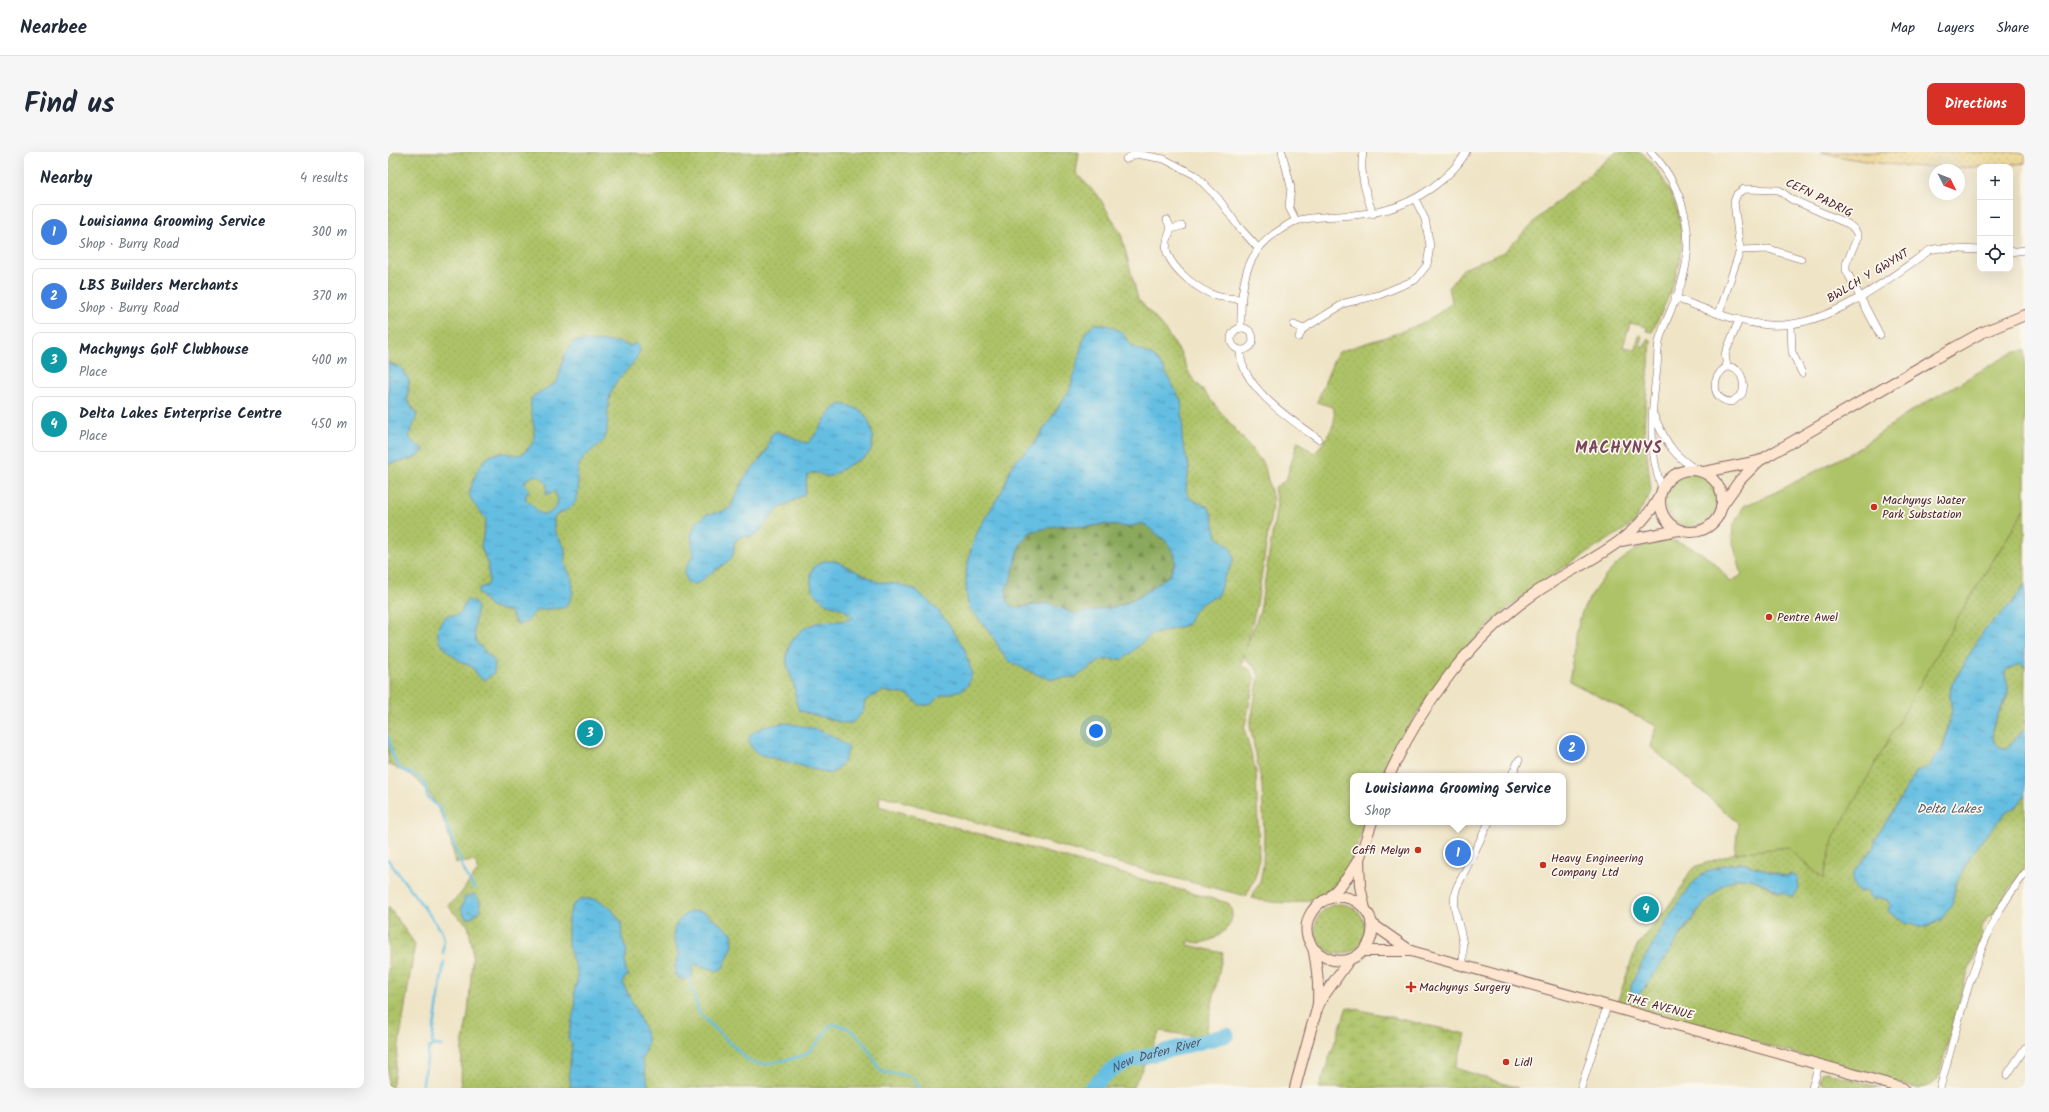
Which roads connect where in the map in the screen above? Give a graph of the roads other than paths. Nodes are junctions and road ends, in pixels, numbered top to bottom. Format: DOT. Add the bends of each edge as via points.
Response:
graph roads {
  1 [pos="1282,152"];
  2 [pos="1363,152"];
  3 [pos="1466,152"];
  4 [pos="1651,152"];
  5 [pos="1135,153"];
  6 [pos="1126,159"];
  7 [pos="1415,199"];
  8 [pos="1373,214"];
  9 [pos="1167,220"];
  10 [pos="1296,221"];
  11 [pos="1182,226"];
  12 [pos="1171,229"];
  13 [pos="1258,248"];
  14 [pos="1740,250"];
  15 [pos="1977,250"];
  16 [pos="2025,250"];
  17 [pos="2013,252"];
  18 [pos="1801,259"];
  19 [pos="1860,297"];
  20 [pos="1675,298"];
  21 [pos="1240,299"];
  22 [pos="1719,314"];
  23 [pos="2025,315"];
  24 [pos="1739,320"];
  25 [pos="1294,325"];
  26 [pos="1791,325"];
  27 [pos="1241,328"];
  28 [pos="1303,329"];
  29 [pos="1880,335"];
  30 [pos="1299,337"];
  31 [pos="1240,351"];
  32 [pos="1726,367"];
  33 [pos="1802,373"];
  34 [pos="1653,414"];
  35 [pos="1318,439"];
  36 [pos="1760,461"];
  37 [pos="1700,471"];
  38 [pos="1660,493"];
  39 [pos="1721,507"];
  40 [pos="1679,530"];
  41 [pos="1621,541"];
  42 [pos="1519,760"];
  43 [pos="1390,773"];
  44 [pos="1512,773"];
  45 [pos="1371,825"];
  46 [pos="1488,825"];
  47 [pos="1359,859"];
  48 [pos="2025,873"];
  49 [pos="1329,898"];
  50 [pos="1365,909"];
  51 [pos="1371,923"];
  52 [pos="1314,949"];
  53 [pos="1411,950"];
  54 [pos="1363,951"];
  55 [pos="1349,960"];
  56 [pos="1463,964"];
  57 [pos="1318,1004"];
  58 [pos="1607,1006"];
  59 [pos="2025,1048"];
  60 [pos="1819,1065"];
  61 [pos="2007,1075"];
  62 [pos="1295,1088"];
  63 [pos="1581,1088"];
  64 [pos="1812,1088"];
  65 [pos="1903,1088"];
  66 [pos="1940,1088"];
  1 -- 10 [label="street" via="1291,188 1289,207"];
  2 -- 8 [label="street" via="1361,163 1364,187"];
  3 -- 7 [label="street" via="1462,160 1441,182"];
  4 -- 20 [label="street" via="1672,179 1686,217 1687,260"];
  5 -- 6 [label="street"];
  5 -- 13 [label="street" via="1164,159 1195,175 1218,198"];
  7 -- 8 [label="street"];
  7 -- 28 [label="street" via="1425,219 1430,246 1427,265 1414,280 1379,295 1345,303"];
  8 -- 10 [label="street"];
  9 -- 12 [label="street"];
  10 -- 13 [label="street" via="1275,233"];
  11 -- 12 [label="street"];
  12 -- 21 [label="street" via="1167,239 1167,253 1194,285 1216,296"];
  13 -- 21 [label="street" via="1245,272"];
  14 -- 18 [label="street" via="1769,249"];
  14 -- 19 [label="street, CEFN PADRIG" via="1734,212 1737,194 1744,189 1779,190 1791,199 1848,224 1855,230 1858,236 1846,270"];
  14 -- 22 [label="street, CEFN PADRIG"];
  15 -- 19 [label="street, BWLCH Y GWYNT" via="1930,250"];
  16 -- 17 [label="street"];
  19 -- 26 [label="street, BWLCH Y GWYNT" via="1813,319"];
  19 -- 29 [label="street, CEFN PADRIG"];
  20 -- 22 [label="street, BWLCH Y GWYNT"];
  20 -- 34 [label="street" via="1660,339"];
  21 -- 27 [label="street"];
  22 -- 24 [label="street, BWLCH Y GWYNT"];
  23 -- 36 [label="main road" via="1981,334 1934,359"];
  24 -- 26 [label="street, BWLCH Y GWYNT" via="1770,325"];
  24 -- 32 [label="street" via="1725,354"];
  25 -- 28 [label="street"];
  26 -- 33 [label="street" via="1792,352"];
  27 -- 31 [label="street" via="1234,331 1231,337 1232,344"];
  27 -- 31 [label="street" via="1251,332 1254,338 1250,348"];
  28 -- 30 [label="street"];
  31 -- 35 [label="street" via="1240,360 1245,371 1260,391 1279,410"];
  32 -- 32 [label="street" via="1738,371 1743,380 1742,394 1732,402 1720,398 1715,387 1718,374"];
  34 -- 37 [label="street" via="1673,452"];
  34 -- 38 [label="street" via="1652,439"];
  36 -- 37 [label="main road"];
  36 -- 39 [label="main road" via="1740,480"];
  37 -- 38 [label="main road" via="1689,469 1674,474"];
  37 -- 39 [label="main road" via="1716,482 1720,490"];
  38 -- 40 [label="main road" via="1663,516"];
  38 -- 41 [label="main road" via="1644,520"];
  39 -- 40 [label="main road" via="1707,528 1693,532"];
  40 -- 41 [label="main road"];
  41 -- 43 [label="main road" via="1537,592 1500,622 1466,655 1422,714 1402,747"];
  42 -- 44 [label="street"];
  45 -- 47 [label="main road"];
  46 -- 56 [label="street" via="1453,900 1462,939"];
  47 -- 49 [label="main road" via="1347,878"];
  47 -- 50 [label="main road" via="1360,886"];
  48 -- 66 [label="street" via="2000,911 1984,945 1969,986"];
  49 -- 50 [label="main road" via="1348,898"];
  49 -- 52 [label="main road" via="1318,904 1308,920 1307,936"];
  50 -- 51 [label="main road"];
  51 -- 53 [label="main road, THE AVENUE"];
  51 -- 54 [label="main road" via="1371,937"];
  52 -- 55 [label="main road" via="1326,959"];
  52 -- 57 [label="main road"];
  53 -- 54 [label="main road, THE AVENUE"];
  53 -- 56 [label="main road, THE AVENUE"];
  54 -- 55 [label="main road"];
  55 -- 57 [label="main road"];
  56 -- 58 [label="main road, THE AVENUE"];
  57 -- 62 [label="main road"];
  58 -- 60 [label="main road, THE AVENUE"];
  58 -- 63 [label="street"];
  59 -- 61 [label="street"];
  60 -- 64 [label="street"];
  60 -- 65 [label="main road, THE AVENUE"];
}
